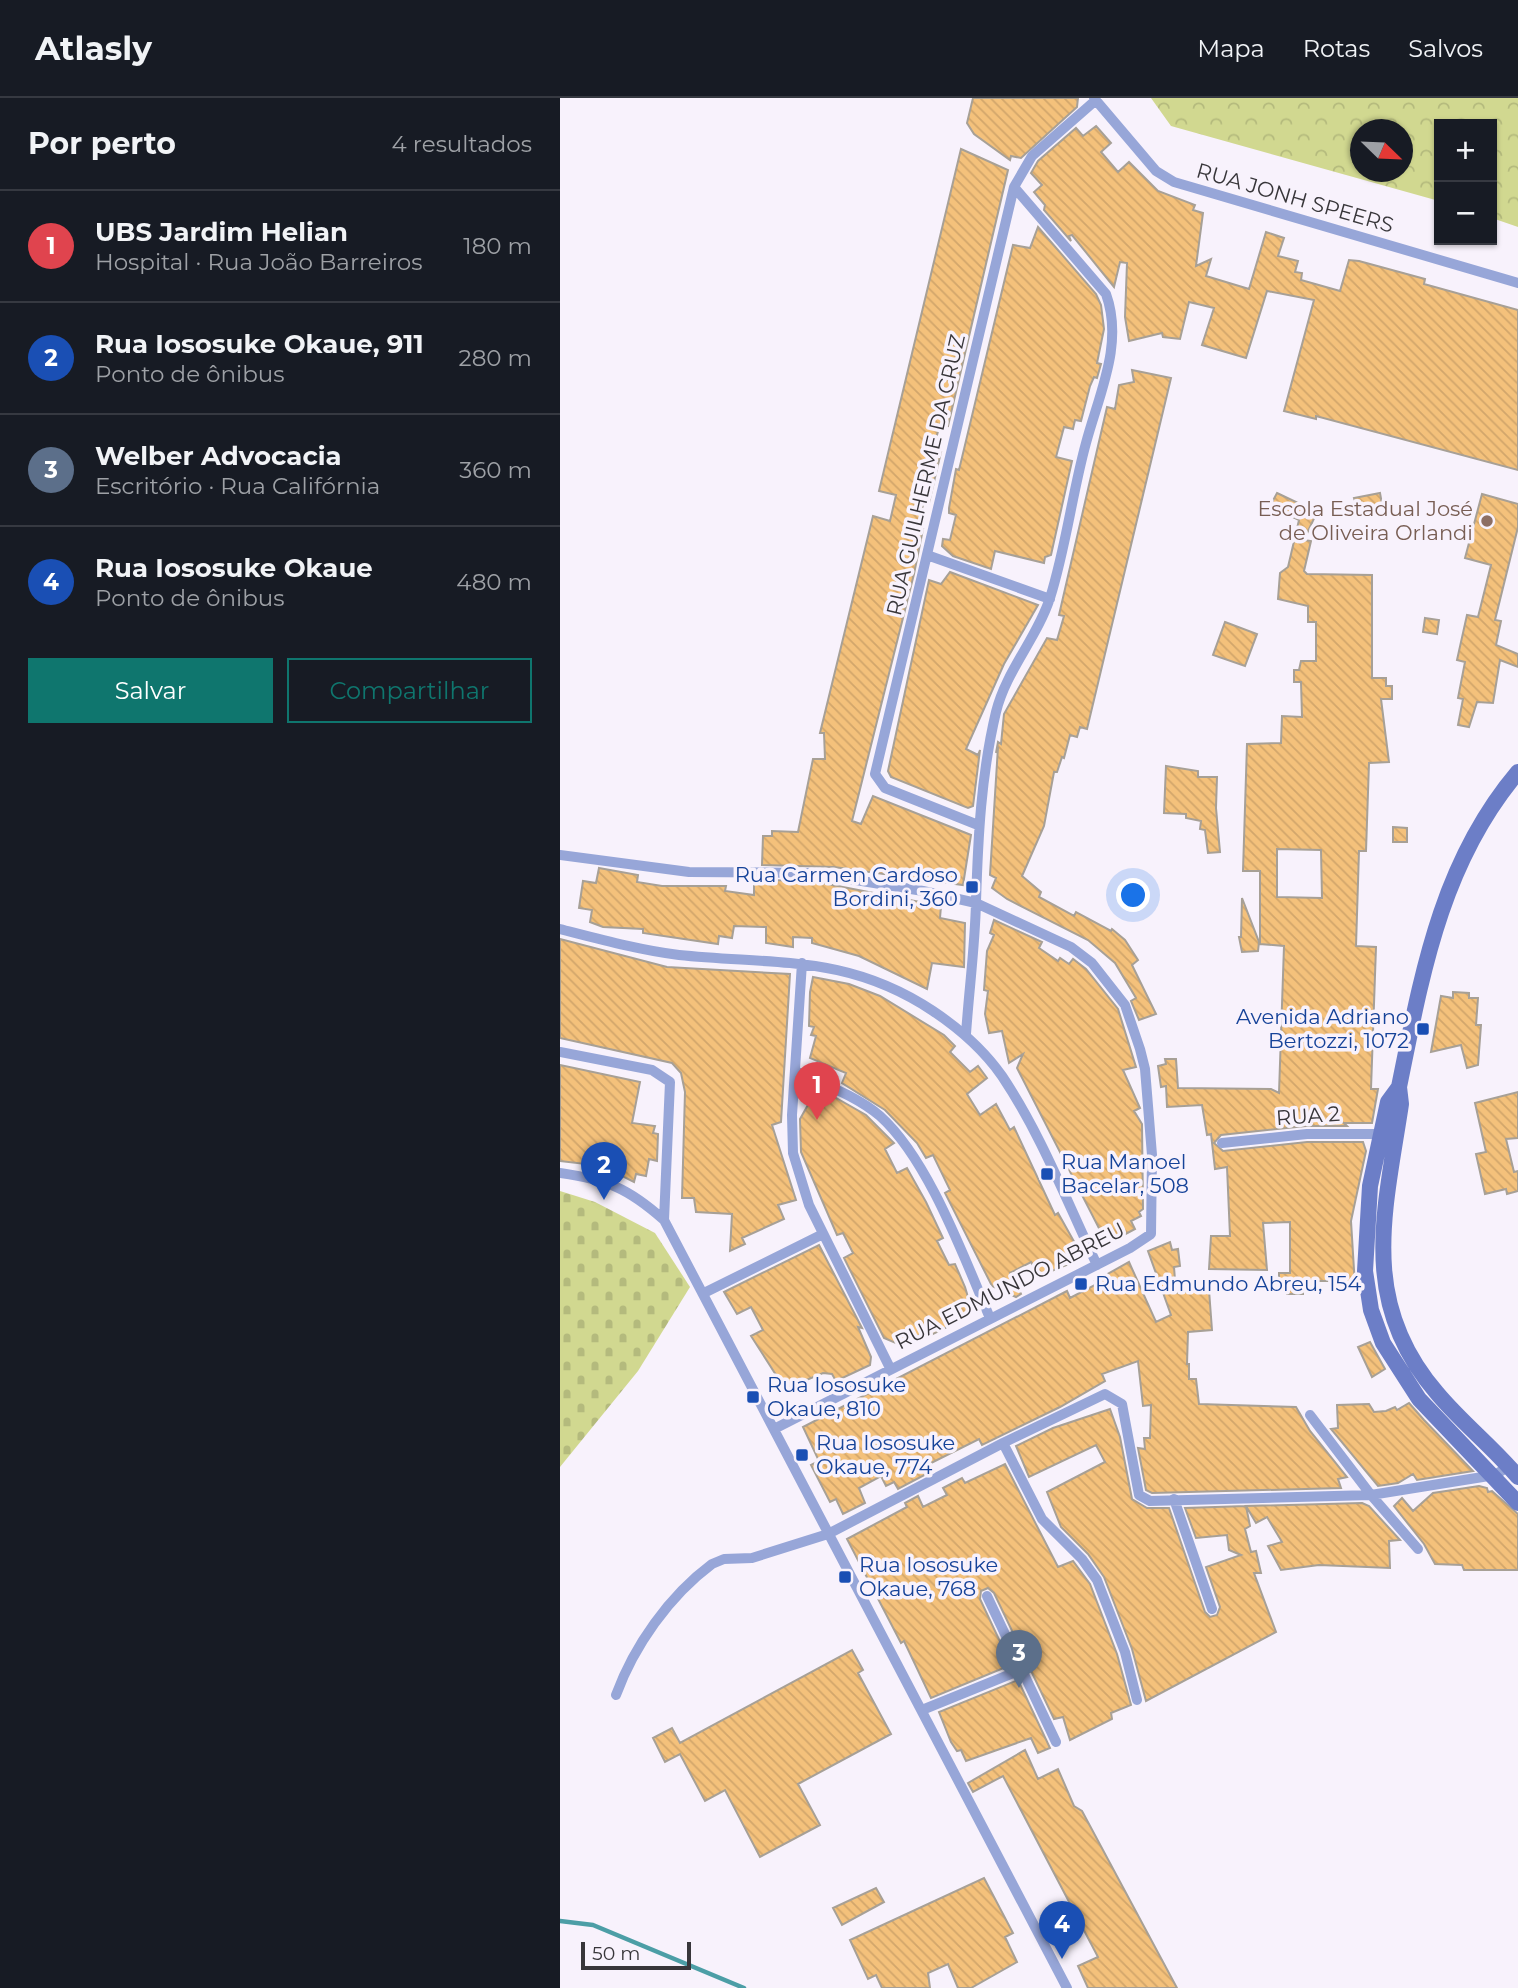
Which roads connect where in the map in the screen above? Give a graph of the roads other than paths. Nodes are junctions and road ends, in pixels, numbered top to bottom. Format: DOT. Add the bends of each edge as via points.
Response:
graph roads {
  1 [pos="1095,99"];
  2 [pos="1014,187"];
  3 [pos="1518,283"];
  4 [pos="927,555"];
  5 [pos="1050,599"];
  6 [pos="1518,772"];
  7 [pos="978,825"];
  8 [pos="560,855"];
  9 [pos="976,903"];
  10 [pos="560,929"];
  11 [pos="802,963"];
  12 [pos="966,1034"];
  13 [pos="560,1052"];
  14 [pos="795,1071"];
  15 [pos="1399,1087"];
  16 [pos="1379,1133"];
  17 [pos="1397,1135"];
  18 [pos="1222,1143"];
  19 [pos="560,1172"];
  20 [pos="664,1220"];
  21 [pos="823,1234"];
  22 [pos="1097,1265"];
  23 [pos="704,1293"];
  24 [pos="990,1318"];
  25 [pos="890,1368"];
  26 [pos="1310,1415"];
  27 [pos="775,1428"];
  28 [pos="1003,1443"];
  29 [pos="1507,1473"];
  30 [pos="1371,1495"];
  31 [pos="1174,1499"];
  32 [pos="1518,1503"];
  33 [pos="828,1534"];
  34 [pos="1418,1549"];
  35 [pos="987,1596"];
  36 [pos="1212,1609"];
  37 [pos="1021,1670"];
  38 [pos="616,1695"];
  39 [pos="1137,1700"];
  40 [pos="922,1710"];
  41 [pos="1056,1742"];
  42 [pos="1067,1988"];
  1 -- 2 [label="street, RUA GUILHERME DA CRUZ" via="1032,156"];
  1 -- 3 [label="street, RUA JONH SPEERS" via="1156,171 1174,182"];
  2 -- 4 [label="street, RUA GUILHERME DA CRUZ"];
  2 -- 5 [label="street" via="1106,295 1114,317 1115,339"];
  4 -- 5 [label="street"];
  4 -- 7 [label="street, RUA GUILHERME DA CRUZ" via="875,774 885,788"];
  5 -- 7 [label="street" via="996,708"];
  6 -- 15 [label="main road" via="1478,827 1444,897 1426,956"];
  7 -- 9 [label="street"];
  8 -- 9 [label="street" via="689,872 813,873"];
  9 -- 12 [label="street"];
  9 -- 22 [label="street, RUA EDMUNDO ABREU" via="1071,947 1092,963 1125,1005 1140,1049 1152,1155 1151,1234"];
  10 -- 11 [label="street" via="676,954"];
  11 -- 12 [label="street" via="876,980 911,996"];
  11 -- 14 [label="street"];
  12 -- 22 [label="street" via="1025,1113"];
  13 -- 20 [label="street" via="652,1070 670,1082"];
  14 -- 21 [label="street" via="793,1153"];
  14 -- 24 [label="street" via="866,1106 891,1128 928,1184"];
  15 -- 16 [label="main road" via="1388,1102"];
  15 -- 17 [label="main road"];
  16 -- 17 [label="street, RUA 2"];
  16 -- 18 [label="street, RUA 2" via="1307,1134"];
  16 -- 29 [label="main road" via="1365,1271 1371,1310 1383,1343 1419,1399"];
  17 -- 29 [label="main road" via="1381,1248 1388,1304 1418,1368"];
  19 -- 20 [label="street" via="617,1185"];
  20 -- 23 [label="street"];
  21 -- 23 [label="street"];
  21 -- 25 [label="street"];
  22 -- 24 [label="street, RUA EDMUNDO ABREU"];
  23 -- 27 [label="street"];
  24 -- 25 [label="street, RUA EDMUNDO ABREU"];
  25 -- 27 [label="street, RUA EDMUNDO ABREU"];
  26 -- 30 [label="street"];
  27 -- 33 [label="street"];
  28 -- 31 [label="street" via="1105,1394 1122,1405 1139,1495 1150,1501"];
  28 -- 33 [label="street"];
  28 -- 39 [label="street" via="1042,1519 1097,1580 1125,1652"];
  29 -- 30 [label="street"];
  29 -- 32 [label="main road"];
  30 -- 31 [label="street"];
  30 -- 34 [label="street"];
  31 -- 36 [label="street"];
  33 -- 38 [label="street" via="752,1558 724,1559 706,1568 654,1623 625,1670"];
  33 -- 40 [label="street"];
  35 -- 37 [label="street"];
  37 -- 40 [label="street"];
  37 -- 41 [label="street"];
  40 -- 42 [label="street"];
}
